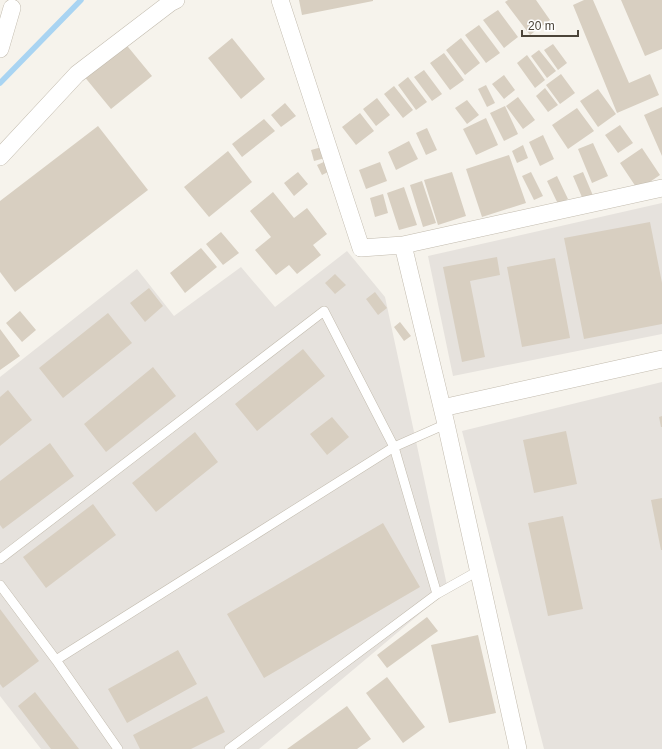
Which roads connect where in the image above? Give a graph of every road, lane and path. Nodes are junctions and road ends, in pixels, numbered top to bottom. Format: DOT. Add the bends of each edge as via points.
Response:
graph roads {
  1 [pos="176,0"];
  2 [pos="280,0"];
  3 [pos="11,6"];
  4 [pos="0,49"];
  5 [pos="0,158"];
  6 [pos="662,188"];
  7 [pos="403,245"];
  8 [pos="662,359"];
  9 [pos="444,416"];
  10 [pos="394,447"];
  11 [pos="0,559"];
  12 [pos="478,571"];
  13 [pos="0,585"];
  14 [pos="437,594"];
  15 [pos="56,660"];
  16 [pos="118,749"];
  17 [pos="229,749"];
  18 [pos="518,749"];
  1 -- 5 [label="street" via="77,74"];
  2 -- 7 [label="street" via="361,248"];
  3 -- 4 [label="street"];
  6 -- 7 [label="street"];
  7 -- 9 [label="street"];
  8 -- 9 [label="street"];
  9 -- 10 [label="lane"];
  9 -- 12 [label="street"];
  10 -- 11 [label="lane" via="324,311"];
  10 -- 14 [label="lane"];
  10 -- 15 [label="lane"];
  12 -- 14 [label="lane"];
  12 -- 18 [label="street"];
  13 -- 15 [label="lane"];
  14 -- 17 [label="lane"];
  15 -- 16 [label="lane"];
}
